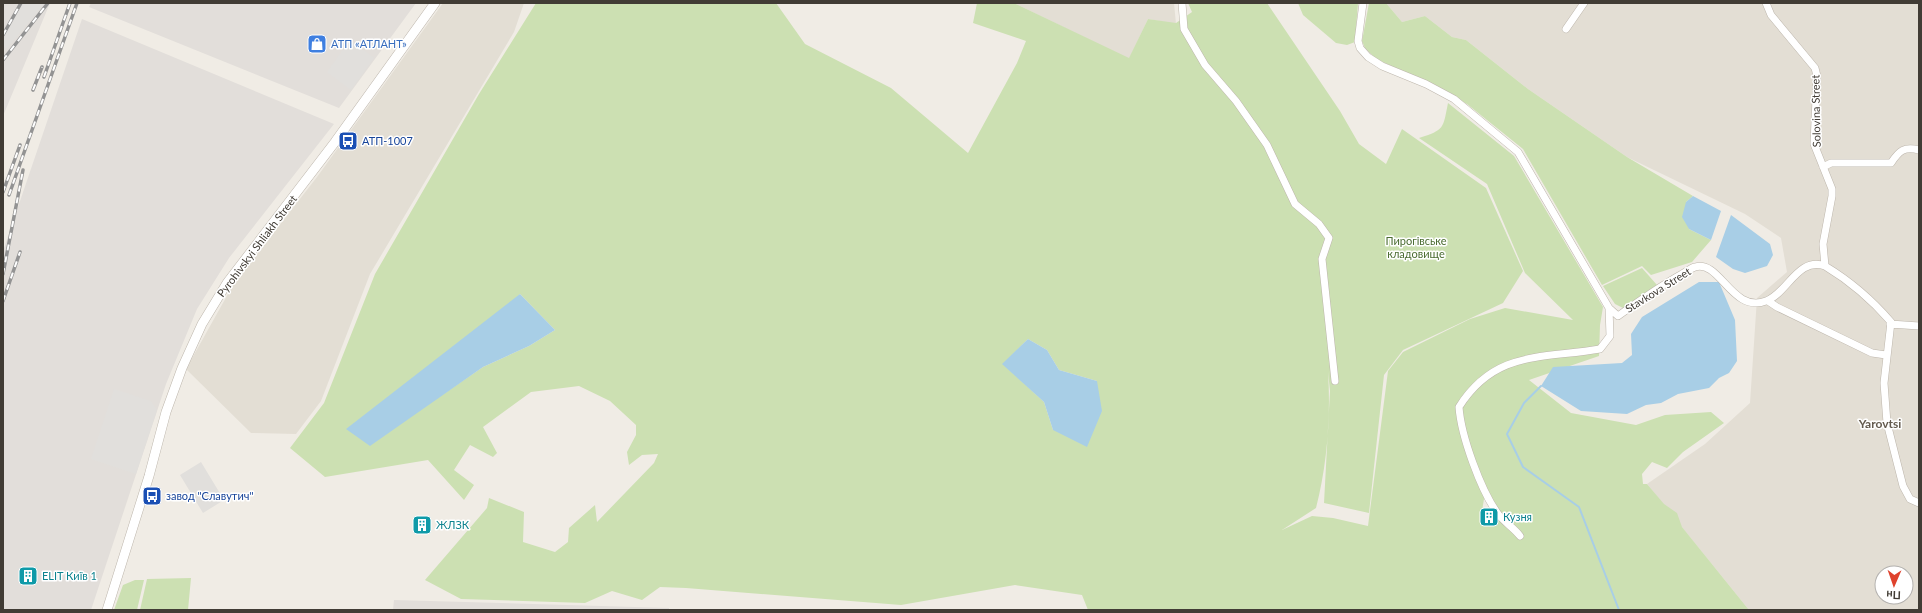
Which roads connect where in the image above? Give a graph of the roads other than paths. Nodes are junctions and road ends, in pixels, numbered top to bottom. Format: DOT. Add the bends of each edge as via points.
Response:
graph roads {
  1 [pos="435,3"];
  2 [pos="1182,3"];
  3 [pos="1363,3"];
  4 [pos="1584,3"];
  5 [pos="1766,3"];
  6 [pos="1566,29"];
  7 [pos="1919,150"];
  8 [pos="1823,167"];
  9 [pos="1825,266"];
  10 [pos="1768,301"];
  11 [pos="1609,308"];
  12 [pos="1618,316"];
  13 [pos="1890,324"];
  14 [pos="1610,325"];
  15 [pos="1919,326"];
  16 [pos="1886,355"];
  17 [pos="1335,381"];
  18 [pos="1919,503"];
  19 [pos="1520,536"];
  20 [pos="107,610"];
  1 -- 20 [label="street, Pyrohivskyi Shliakh Street" via="335,142 227,283 202,324 166,412"];
  2 -- 17 [label="street" via="1184,29 1205,65 1236,101 1267,145 1295,204 1319,224 1329,238 1322,259"];
  3 -- 11 [label="street" via="1358,41 1360,48 1382,66 1426,84 1454,100 1518,152"];
  4 -- 6 [label="street"];
  5 -- 8 [label="street, Solovina Street" via="1771,15 1815,68 1818,86 1814,144"];
  7 -- 8 [label="street" via="1910,147 1898,152 1892,163 1831,163"];
  8 -- 9 [label="street, Solovina Street" via="1832,189 1823,244"];
  9 -- 10 [label="street" via="1806,266"];
  9 -- 13 [label="street" via="1874,303 1891,322"];
  10 -- 12 [label="street, Stavkova Street" via="1755,304 1739,298 1721,278 1705,267 1696,266"];
  10 -- 16 [label="street" via="1872,353"];
  11 -- 12 [label="street, Stavkova Street"];
  11 -- 14 [label="street"];
  12 -- 14 [label="street"];
  13 -- 15 [label="street"];
  13 -- 16 [label="street"];
  14 -- 19 [label="street" via="1610,336 1600,349 1513,361 1489,374 1473,387 1458,407 1460,423 1482,485 1498,515"];
  16 -- 18 [label="street" via="1884,383 1887,423 1903,486 1910,499"];
}
